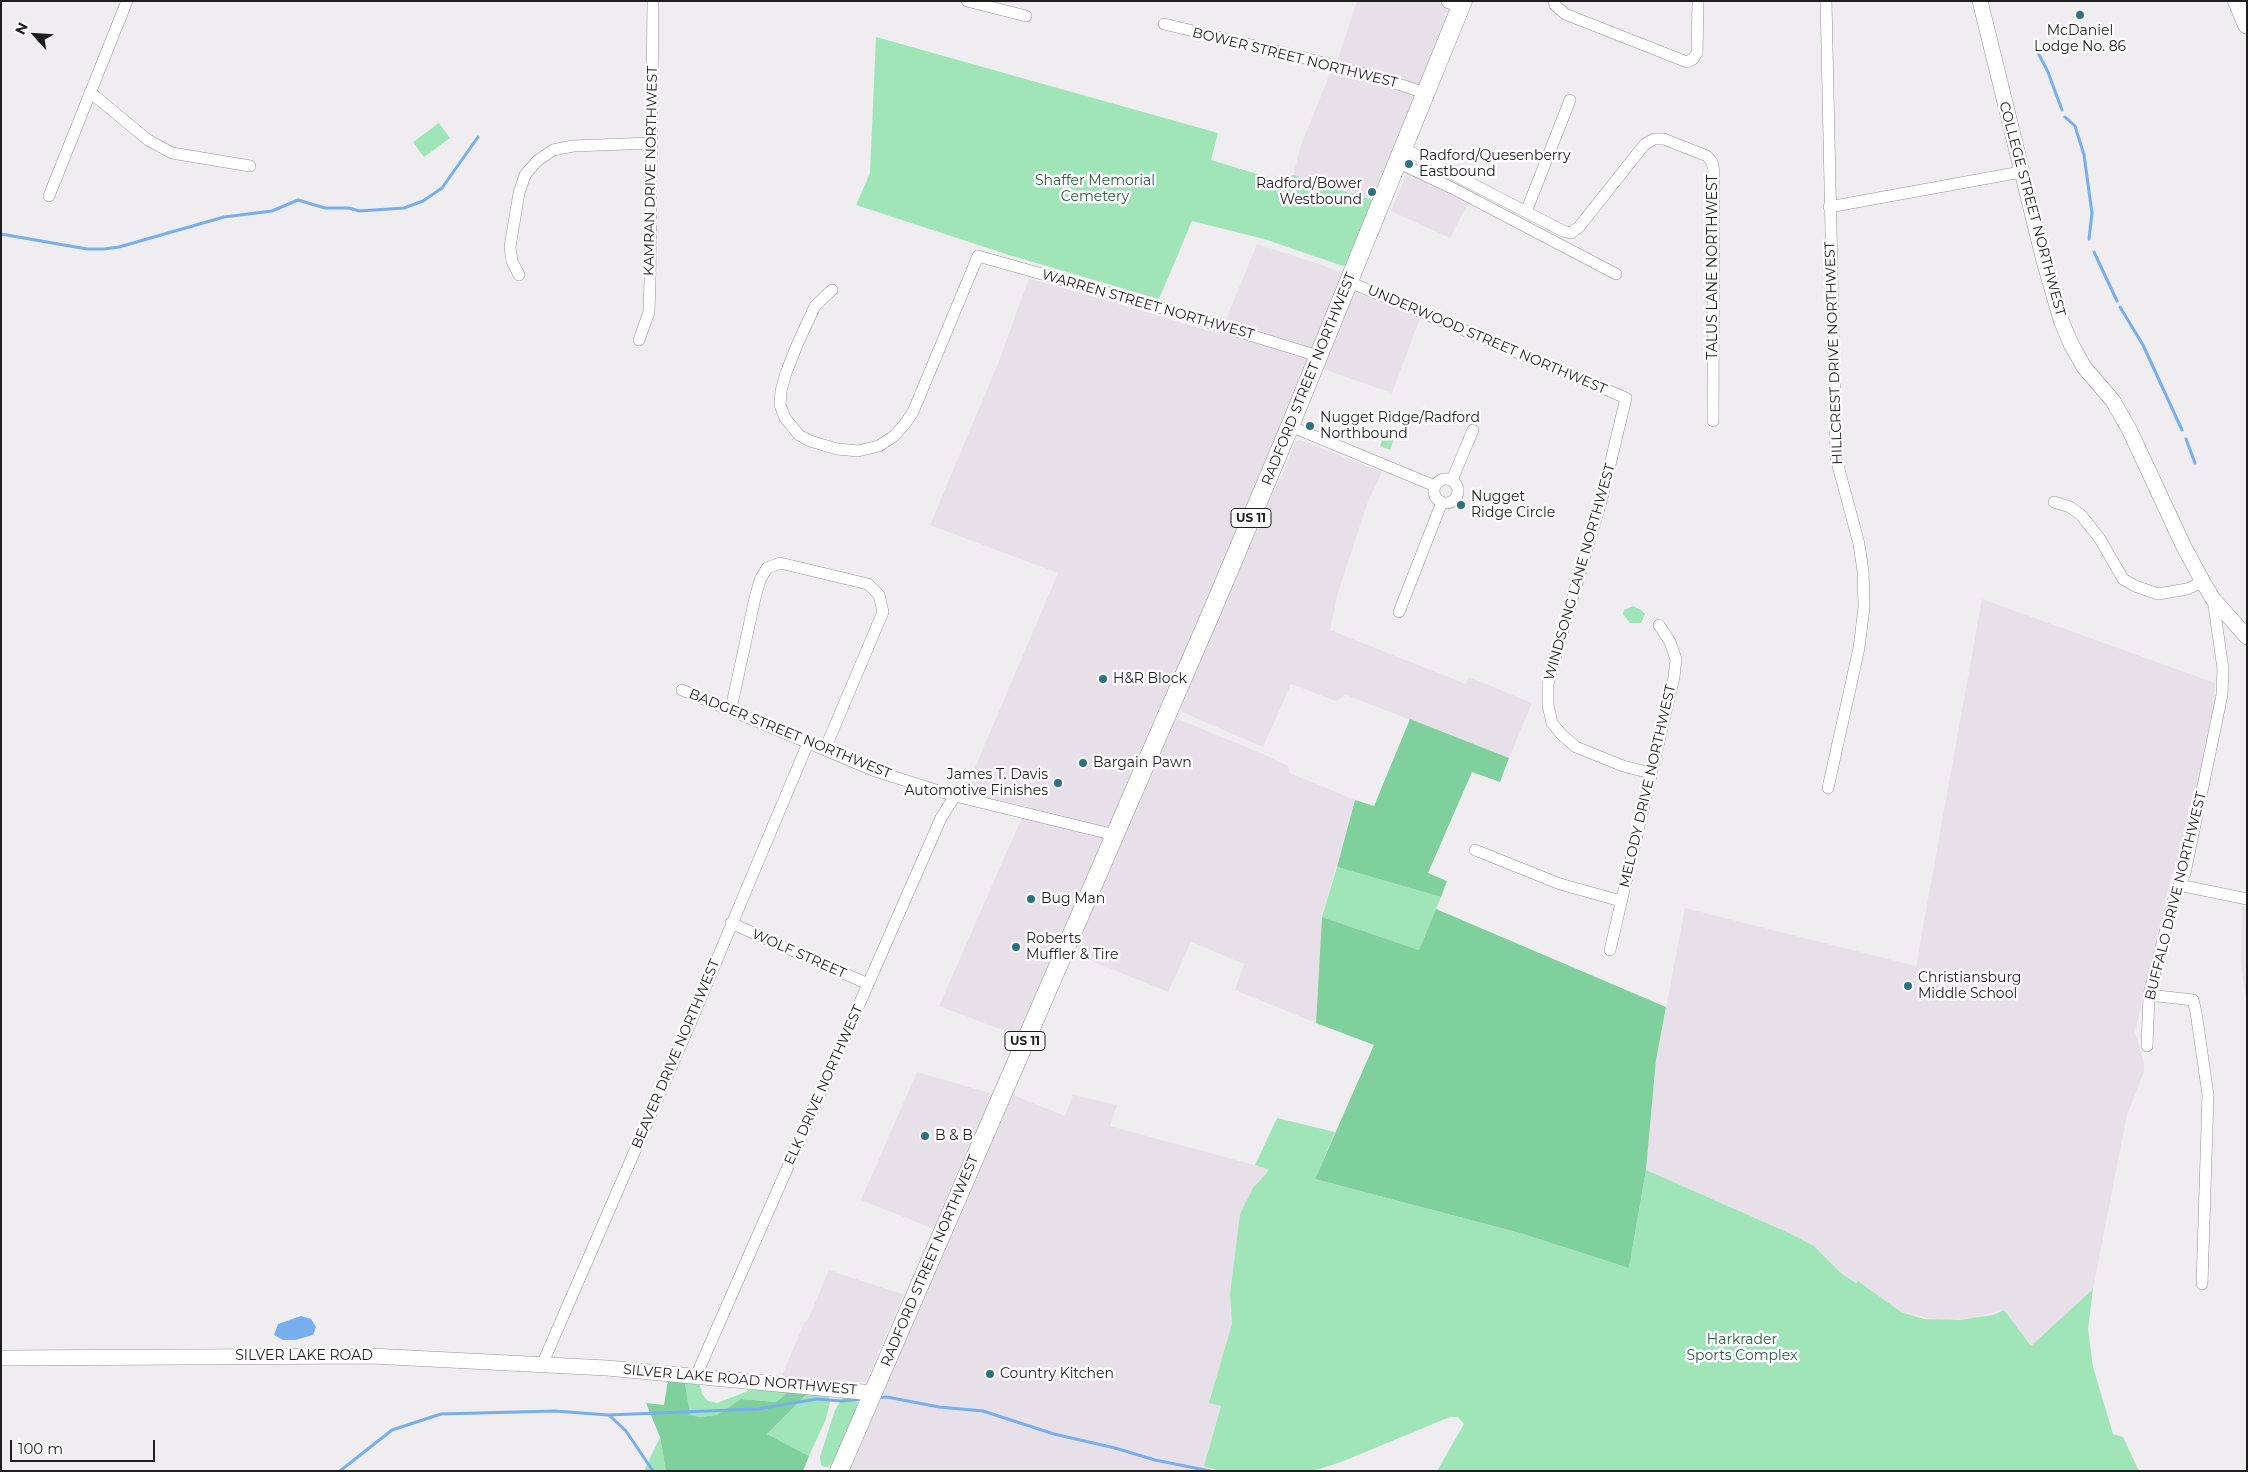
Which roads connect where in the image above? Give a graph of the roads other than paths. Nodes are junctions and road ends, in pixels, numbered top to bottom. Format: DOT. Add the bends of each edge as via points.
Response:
graph roads {
  1 [pos="127,1"];
  2 [pos="653,1"];
  3 [pos="967,1"];
  4 [pos="1554,1"];
  5 [pos="1698,1"];
  6 [pos="1826,1"];
  7 [pos="1980,1"];
  8 [pos="2237,1"];
  9 [pos="1458,2"];
  10 [pos="1026,16"];
  11 [pos="1164,24"];
  12 [pos="2247,25"];
  13 [pos="90,92"];
  14 [pos="1425,93"];
  15 [pos="1570,100"];
  16 [pos="651,143"];
  17 [pos="1400,155"];
  18 [pos="250,166"];
  19 [pos="2020,172"];
  20 [pos="49,196"];
  21 [pos="1829,207"];
  22 [pos="1526,212"];
  23 [pos="1616,274"];
  24 [pos="519,275"];
  25 [pos="1349,282"];
  26 [pos="832,290"];
  27 [pos="639,340"];
  28 [pos="1318,356"];
  29 [pos="1626,398"];
  30 [pos="1713,421"];
  31 [pos="1290,426"];
  32 [pos="1473,430"];
  33 [pos="1452,480"];
  34 [pos="1435,486"];
  35 [pos="1442,502"];
  36 [pos="2054,502"];
  37 [pos="2203,582"];
  38 [pos="2213,599"];
  39 [pos="1399,612"];
  40 [pos="1659,625"];
  41 [pos="2247,637"];
  42 [pos="682,690"];
  43 [pos="731,709"];
  44 [pos="808,743"];
  45 [pos="825,749"];
  46 [pos="1651,773"];
  47 [pos="1828,788"];
  48 [pos="955,796"];
  49 [pos="1115,835"];
  50 [pos="1475,850"];
  51 [pos="2179,885"];
  52 [pos="2247,900"];
  53 [pos="1621,901"];
  54 [pos="731,923"];
  55 [pos="1610,950"];
  56 [pos="868,984"];
  57 [pos="2149,995"];
  58 [pos="2148,1046"];
  59 [pos="2202,1284"];
  60 [pos="1,1358"];
  61 [pos="542,1365"];
  62 [pos="607,1368"];
  63 [pos="696,1376"];
  64 [pos="873,1393"];
  65 [pos="839,1471"];
  1 -- 13 [label="street"];
  2 -- 16 [label="street, KAMRAN DRIVE NORTHWEST"];
  3 -- 10 [label="street"];
  4 -- 5 [label="street" via="1565,14 1687,62 1697,53"];
  6 -- 21 [label="street, HILLCREST DRIVE NORTHWEST"];
  7 -- 19 [label="street, COLLEGE STREET NORTHWEST"];
  8 -- 12 [label="main road"];
  9 -- 14 [label="main road, RADFORD STREET NORTHWEST / US 11"];
  11 -- 14 [label="street, BOWER STREET NORTHWEST" via="1380,78"];
  13 -- 18 [label="street" via="148,140 172,153"];
  13 -- 20 [label="street"];
  14 -- 17 [label="main road, RADFORD STREET NORTHWEST / US 11"];
  15 -- 22 [label="street"];
  16 -- 24 [label="street" via="573,146 553,150 537,161 525,175 519,193 510,247"];
  16 -- 27 [label="street, KAMRAN DRIVE NORTHWEST" via="649,312"];
  17 -- 22 [label="street, TALUS LANE NORTHWEST"];
  17 -- 23 [label="street" via="1452,188"];
  17 -- 25 [label="main road, RADFORD STREET NORTHWEST / US 11"];
  19 -- 21 [label="street"];
  19 -- 37 [label="street, COLLEGE STREET NORTHWEST" via="2061,320 2071,344 2129,429"];
  21 -- 47 [label="street, HILLCREST DRIVE NORTHWEST" via="1836,458 1859,544 1864,607 1859,648"];
  22 -- 30 [label="street, TALUS LANE NORTHWEST" via="1571,233 1644,145 1654,139 1664,139 1707,156 1714,171"];
  25 -- 28 [label="main road, RADFORD STREET NORTHWEST / US 11"];
  25 -- 29 [label="street, UNDERWOOD STREET NORTHWEST"];
  26 -- 28 [label="street, WARREN STREET NORTHWEST" via="815,306 797,345 781,390 780,405 785,418 799,435 837,450 858,451 879,446 894,436 913,412 978,256"];
  28 -- 31 [label="main road, RADFORD STREET NORTHWEST / US 11"];
  29 -- 46 [label="street, WINDSONG LANE NORTHWEST" via="1602,498 1548,684 1548,705 1552,722 1576,747 1623,766"];
  31 -- 34 [label="street"];
  31 -- 49 [label="main road, RADFORD STREET NORTHWEST / US 11"];
  32 -- 33 [label="street"];
  33 -- 34 [label="street" via="1440,480"];
  33 -- 35 [label="street" via="1458,490 1456,497 1450,502"];
  34 -- 35 [label="street" via="1436,498"];
  35 -- 39 [label="street"];
  36 -- 37 [label="street" via="2081,515 2096,533 2123,579 2135,586 2158,594 2187,589"];
  37 -- 38 [label="street, COLLEGE STREET NORTHWEST"];
  38 -- 41 [label="street, COLLEGE STREET NORTHWEST"];
  38 -- 51 [label="street, BUFFALO DRIVE NORTHWEST" via="2223,669 2222,695 2185,872"];
  40 -- 46 [label="street, MELODY DRIVE NORTHWEST" via="1676,659"];
  42 -- 43 [label="street, BADGER STREET NORTHWEST"];
  43 -- 44 [label="street, BADGER STREET NORTHWEST"];
  43 -- 45 [label="street" via="755,598 767,568 780,563 868,584 879,595 882,612"];
  44 -- 45 [label="street, BADGER STREET NORTHWEST"];
  44 -- 54 [label="street, BEAVER DRIVE NORTHWEST"];
  45 -- 48 [label="street, BADGER STREET NORTHWEST" via="875,771"];
  46 -- 53 [label="street, MELODY DRIVE NORTHWEST"];
  48 -- 49 [label="street, BADGER STREET NORTHWEST"];
  48 -- 56 [label="street, ELK DRIVE NORTHWEST" via="941,818"];
  49 -- 64 [label="main road, RADFORD STREET NORTHWEST / US 11"];
  50 -- 53 [label="street" via="1560,884"];
  51 -- 52 [label="street"];
  51 -- 57 [label="street, BUFFALO DRIVE NORTHWEST"];
  53 -- 55 [label="street, MELODY DRIVE NORTHWEST"];
  54 -- 56 [label="street, WOLF STREET"];
  54 -- 61 [label="street, BEAVER DRIVE NORTHWEST" via="690,1026"];
  56 -- 63 [label="street, ELK DRIVE NORTHWEST"];
  57 -- 58 [label="street, BUFFALO DRIVE NORTHWEST"];
  57 -- 59 [label="street" via="2193,1000 2196,1012 2208,1094"];
  60 -- 61 [label="street, SILVER LAKE ROAD" via="371,1356"];
  61 -- 62 [label="street, SILVER LAKE ROAD"];
  62 -- 63 [label="street, SILVER LAKE ROAD NORTHWEST"];
  63 -- 64 [label="street, SILVER LAKE ROAD NORTHWEST"];
  64 -- 65 [label="main road, RADFORD STREET NORTHWEST / US 11"];
}
